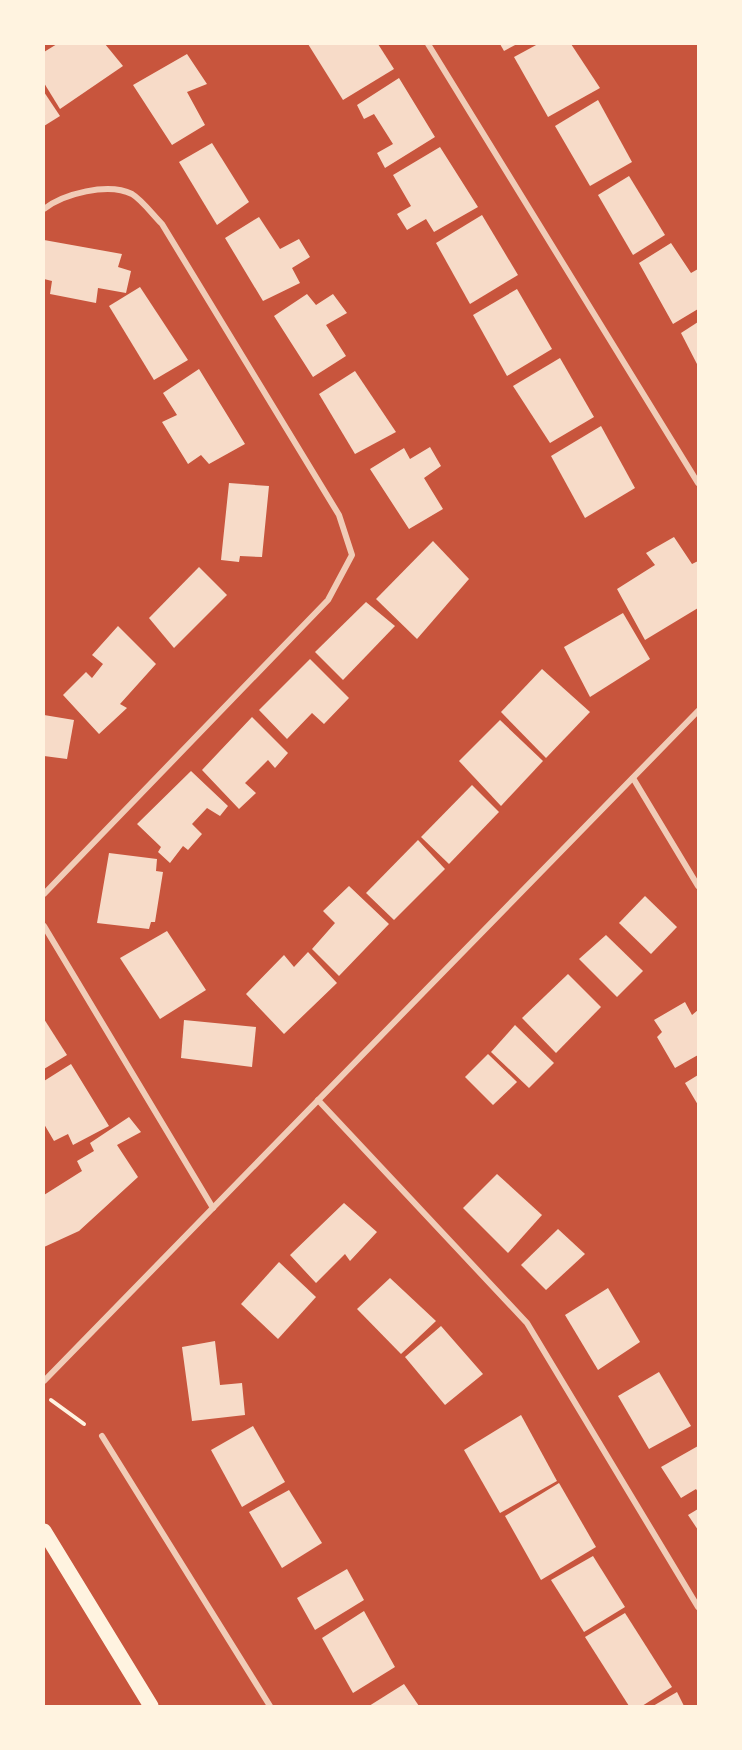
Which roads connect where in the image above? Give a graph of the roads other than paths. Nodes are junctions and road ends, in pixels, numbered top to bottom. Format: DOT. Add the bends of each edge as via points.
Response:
graph roads {
  1 [pos="428,44"];
  2 [pos="44,209"];
  3 [pos="699,483"];
  4 [pos="699,711"];
  5 [pos="633,778"];
  6 [pos="699,886"];
  7 [pos="44,894"];
  8 [pos="44,926"];
  9 [pos="318,1100"];
  10 [pos="213,1208"];
  11 [pos="44,1381"];
  12 [pos="102,1436"];
  13 [pos="44,1531"];
  14 [pos="699,1607"];
  15 [pos="151,1707"];
  16 [pos="270,1707"];
  1 -- 3 [label="street"];
  2 -- 7 [label="street" via="94,189 132,194 162,224 339,515 352,555 328,600"];
  4 -- 5 [label="street"];
  5 -- 6 [label="street"];
  5 -- 9 [label="street"];
  8 -- 10 [label="street"];
  9 -- 10 [label="street"];
  9 -- 14 [label="street" via="527,1323"];
  10 -- 11 [label="street"];
  12 -- 16 [label="street"];
  13 -- 15 [label="main road"];
}
